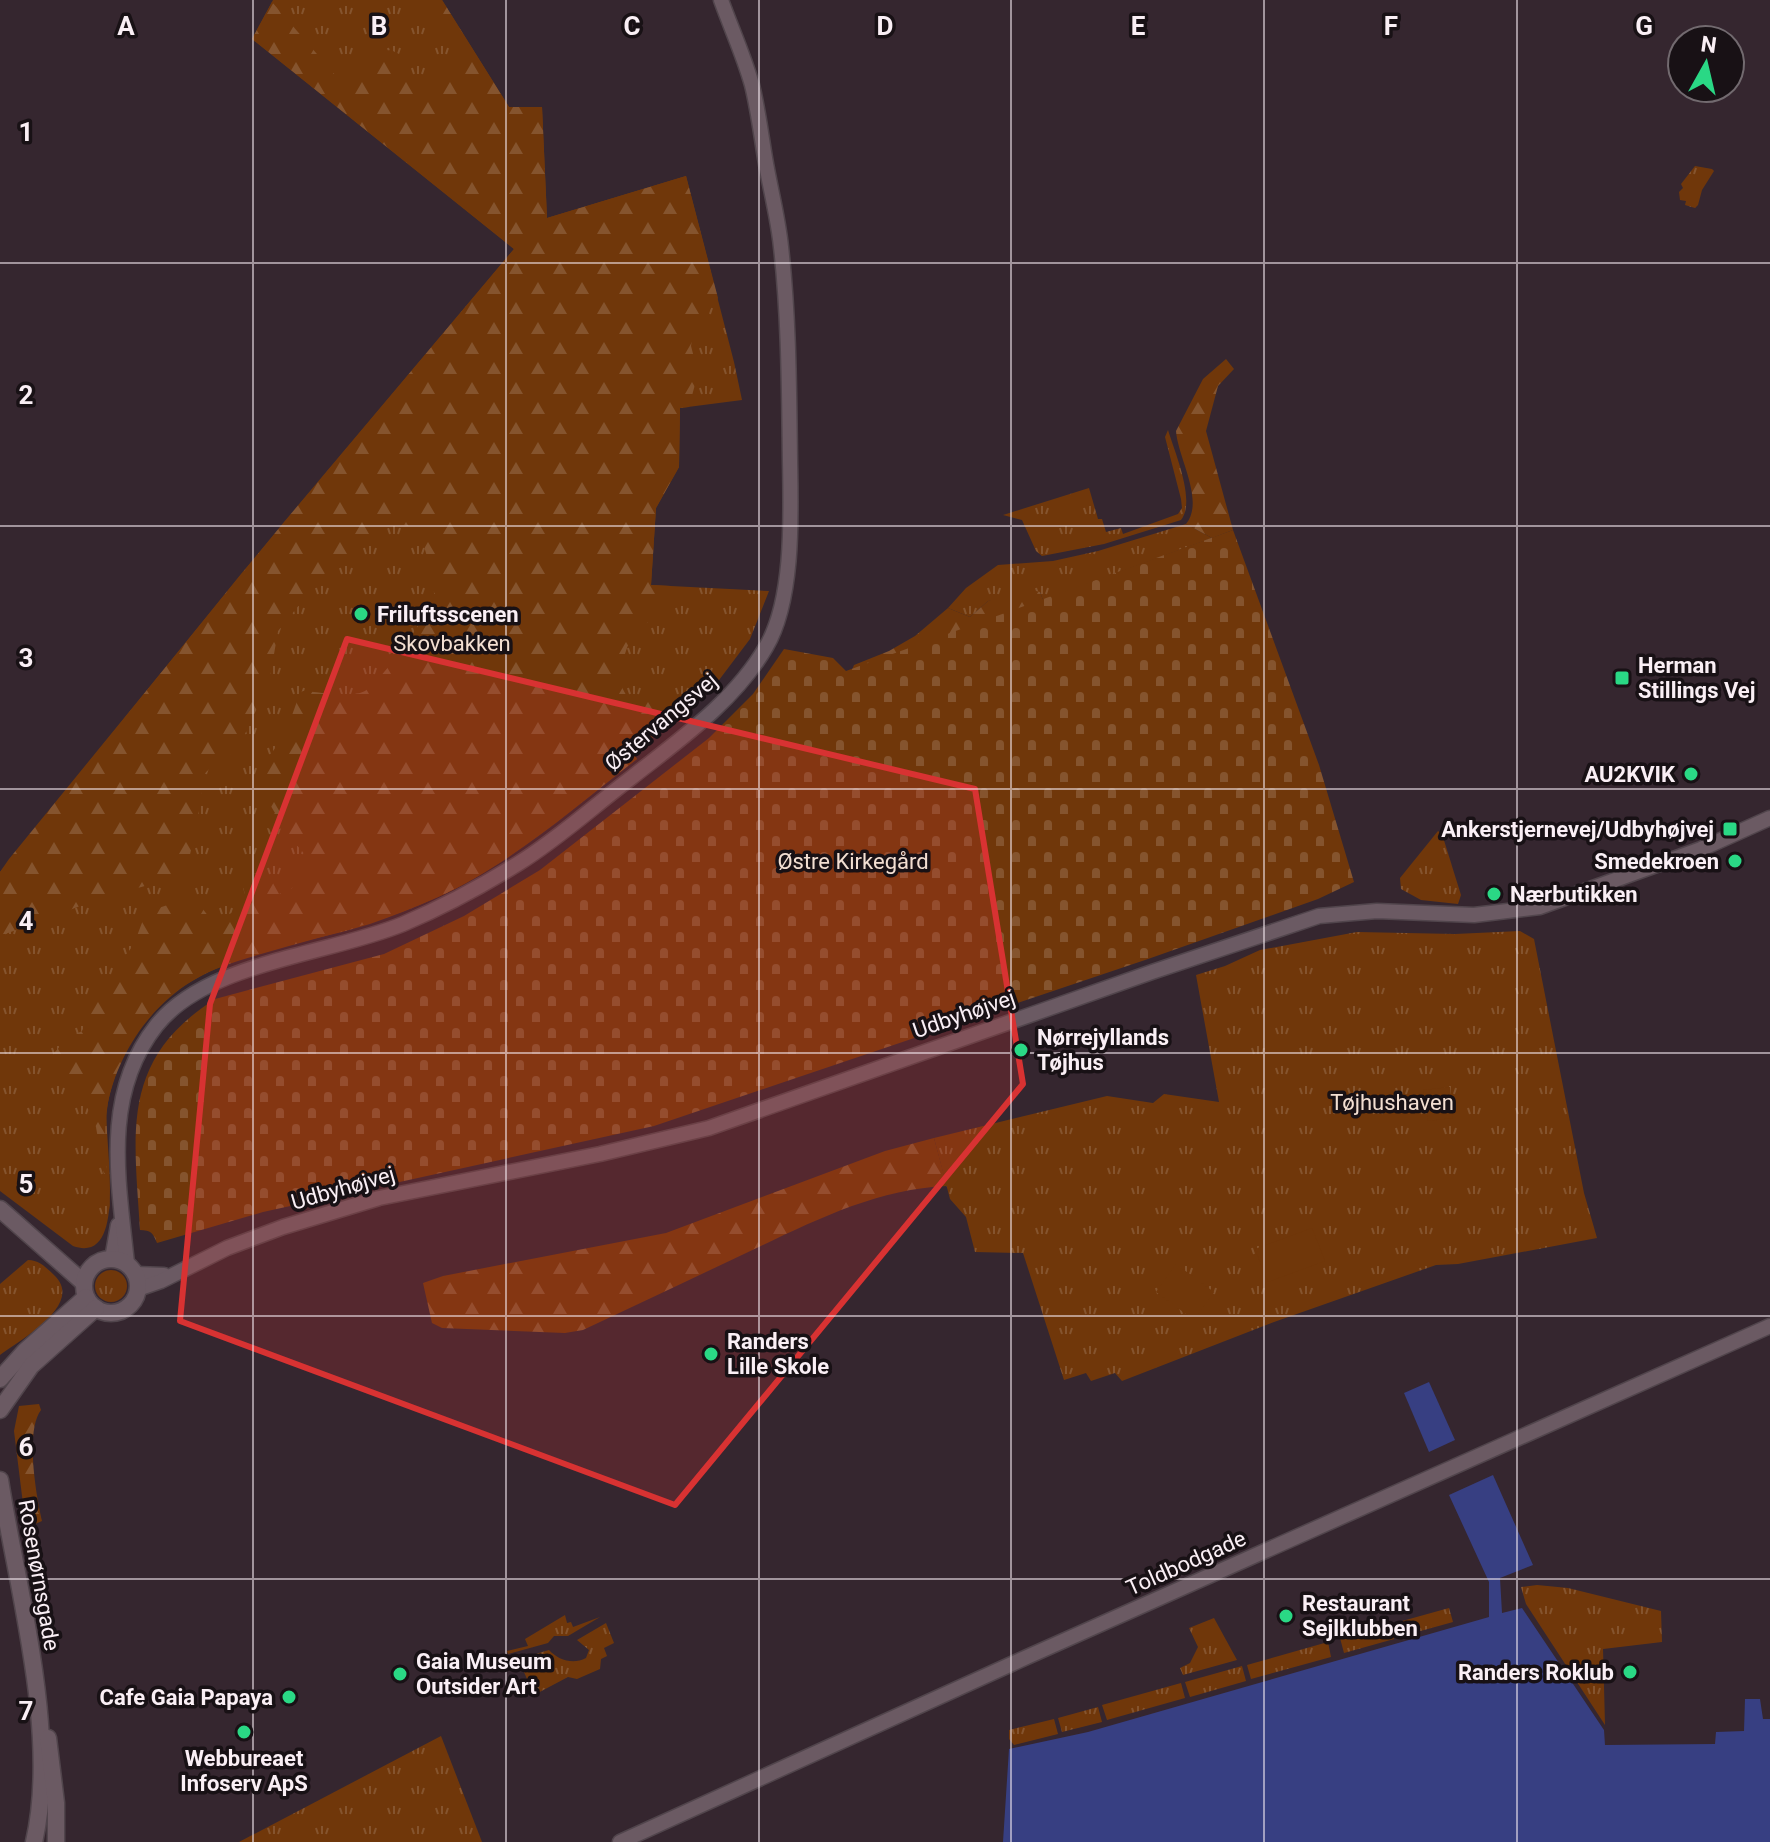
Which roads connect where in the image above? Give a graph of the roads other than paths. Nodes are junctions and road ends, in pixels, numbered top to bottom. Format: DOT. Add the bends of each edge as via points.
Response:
graph roads {
  1 [pos="721,0"];
  2 [pos="1770,818"];
  3 [pos="0,1209"];
  4 [pos="128,1272"];
  5 [pos="89,1289"];
  6 [pos="1770,1326"];
  7 [pos="0,1379"];
  8 [pos="0,1410"];
  9 [pos="0,1480"];
  10 [pos="35,1679"];
  11 [pos="34,1842"];
  12 [pos="56,1842"];
  13 [pos="620,1842"];
  1 -- 4 [label="street, Østervangsvej" via="752,84 781,246 789,355 788,566 768,645 710,714 523,861 405,923 229,975 178,1003 156,1025 128,1075 120,1107 116,1139"];
  2 -- 4 [label="street, Udbyhøjvej" via="1701,849 1540,907 1474,915 1377,911 1319,916 709,1128 379,1198 283,1227 173,1274"];
  3 -- 5 [label="main road"];
  4 -- 5 [label="main road" via="104,1260"];
  4 -- 5 [label="main road" via="130,1305 122,1311 104,1312"];
  5 -- 7 [label="main road"];
  5 -- 8 [label="main road"];
  6 -- 13 [label="street, Toldbodgade"];
  9 -- 10 [label="main road, Rosenørnsgade"];
  10 -- 11 [label="main road, Rosenørnsgade" via="40,1778"];
  10 -- 12 [label="main road, Rosenørnsgade" via="44,1704 55,1788"];
}
